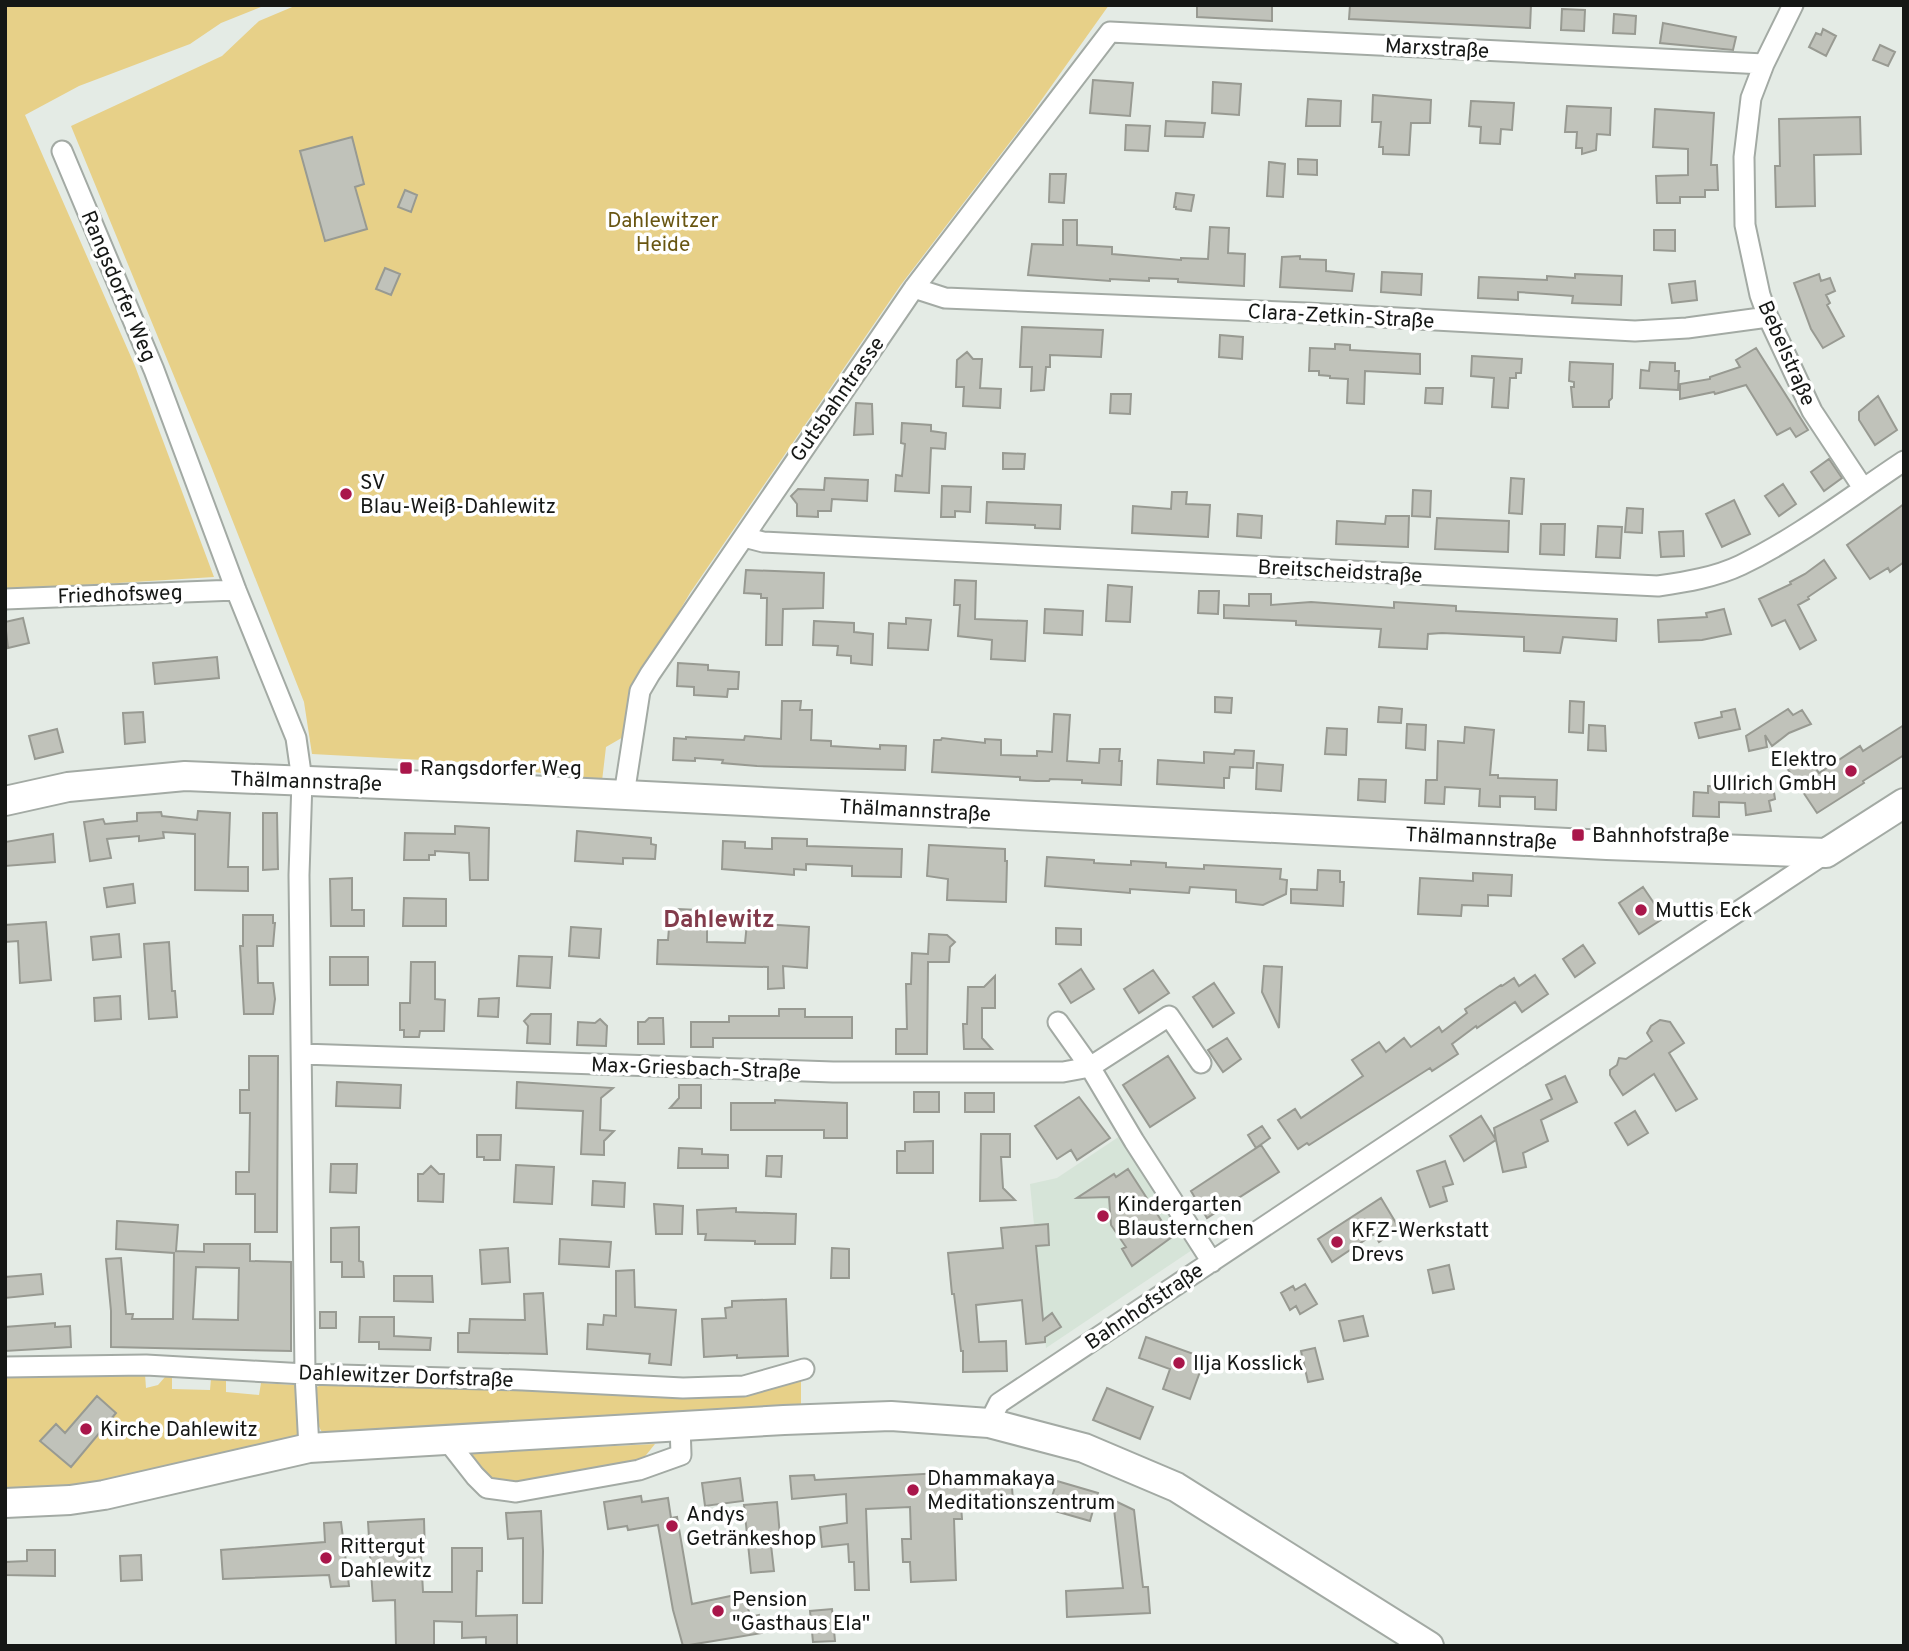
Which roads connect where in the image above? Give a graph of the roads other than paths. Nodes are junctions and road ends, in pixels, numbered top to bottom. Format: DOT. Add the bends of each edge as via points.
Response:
graph roads {
  1 [pos="1793,5"];
  2 [pos="1111,32"];
  3 [pos="1764,64"];
  4 [pos="62,151"];
  5 [pos="914,288"];
  6 [pos="1768,317"];
  7 [pos="1904,461"];
  8 [pos="1863,488"];
  9 [pos="744,537"];
  10 [pos="236,590"];
  11 [pos="5,599"];
  12 [pos="302,780"];
  13 [pos="624,796"];
  14 [pos="5,800"];
  15 [pos="1904,803"];
  16 [pos="1826,853"];
  17 [pos="1058,1022"];
  18 [pos="302,1054"];
  19 [pos="1202,1063"];
  20 [pos="1090,1067"];
  21 [pos="1212,1262"];
  22 [pos="5,1367"];
  23 [pos="804,1369"];
  24 [pos="305,1374"];
  25 [pos="989,1423"];
  26 [pos="680,1425"];
  27 [pos="446,1439"];
  28 [pos="309,1448"];
  29 [pos="5,1503"];
  30 [pos="1429,1646"];
  1 -- 3 [label="street, Bebelstraße"];
  2 -- 3 [label="street, Marxstraße"];
  2 -- 5 [label="street, Gutsbahntrasse"];
  3 -- 6 [label="street, Bebelstraße" via="1751,98 1744,190 1745,225"];
  4 -- 10 [label="street, Rangsdorfer Weg" via="154,370"];
  5 -- 6 [label="street, Clara-Zetkin-Straße" via="945,298 1636,331"];
  5 -- 9 [label="street, Gutsbahntrasse"];
  6 -- 8 [label="street, Bebelstraße" via="1812,411"];
  7 -- 8 [label="street, Breitscheidstraße"];
  8 -- 9 [label="street, Breitscheidstraße" via="1740,566 1658,586 763,542"];
  9 -- 13 [label="street, Gutsbahntrasse" via="640,691"];
  10 -- 11 [label="street, Friedhofsweg"];
  10 -- 12 [label="street, Rangsdorfer Weg" via="296,738"];
  12 -- 13 [label="main road, Thälmannstraße"];
  12 -- 14 [label="main road, Thälmannstraße" via="184,776 68,787"];
  12 -- 18 [label="street, Rangsdorfer Weg"];
  13 -- 16 [label="main road, Thälmannstraße"];
  15 -- 16 [label="main road, Bahnhofstraße"];
  16 -- 21 [label="street, Bahnhofstraße"];
  17 -- 20 [label="street"];
  18 -- 20 [label="street, Max-Griesbach-Straße" via="833,1072 1063,1072"];
  18 -- 24 [label="street, Rangsdorfer Weg"];
  19 -- 20 [label="street" via="1168,1016"];
  20 -- 21 [label="street"];
  21 -- 25 [label="street, Bahnhofstraße" via="999,1403"];
  22 -- 24 [label="street, Dahlewitzer Dorfstraße" via="146,1365"];
  23 -- 24 [label="street, Dahlewitzer Dorfstraße" via="744,1386 716,1388"];
  24 -- 28 [label="street, Rangsdorfer Weg"];
  25 -- 26 [label="main road" via="891,1416"];
  25 -- 30 [label="main road" via="1119,1461 1176,1487"];
  26 -- 27 [label="main road"];
  26 -- 27 [label="street" via="681,1455 639,1471 516,1492 488,1488"];
  27 -- 28 [label="main road"];
  28 -- 29 [label="main road" via="104,1495"];
}
